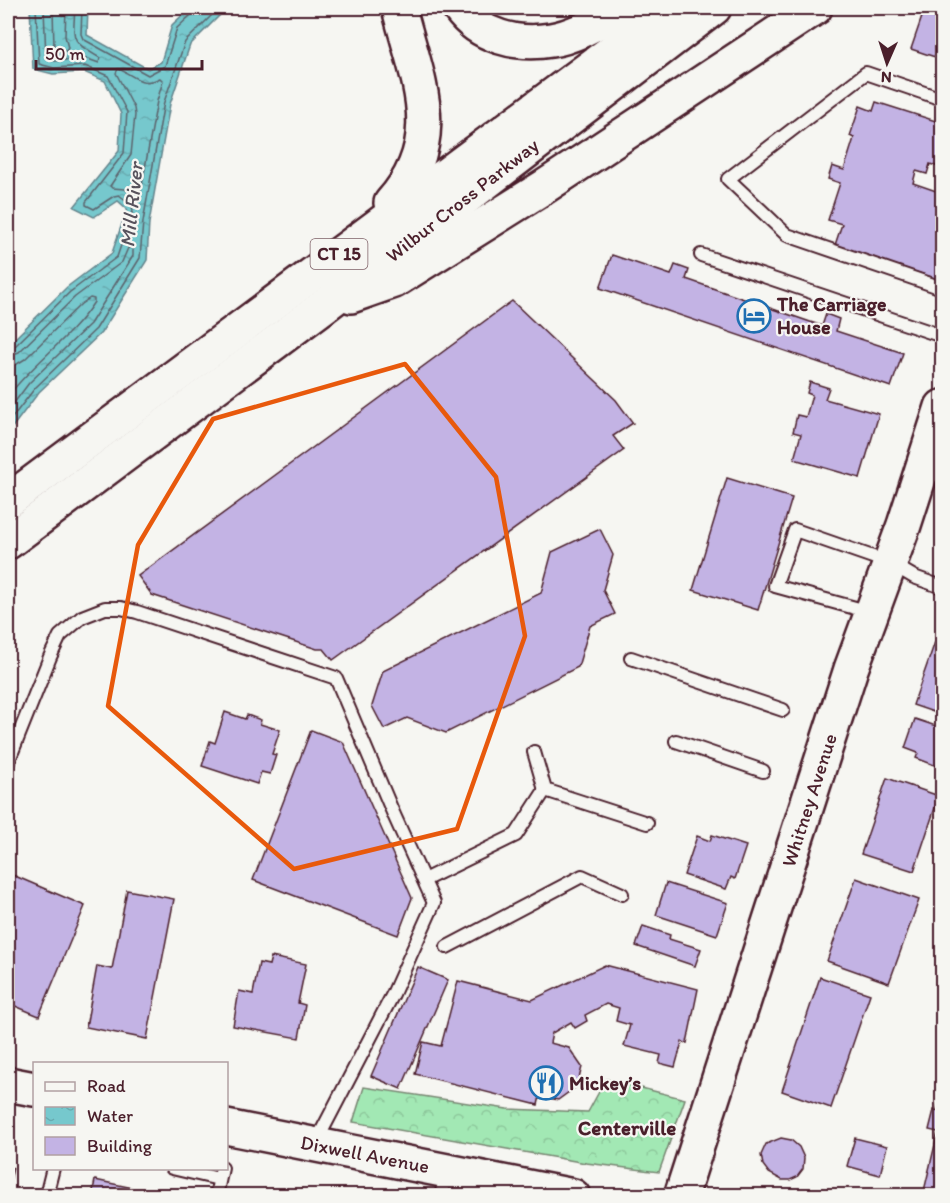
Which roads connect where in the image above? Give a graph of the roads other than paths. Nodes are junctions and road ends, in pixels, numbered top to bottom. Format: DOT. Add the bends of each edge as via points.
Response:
graph roads {
  1 [pos="399,8"];
  2 [pos="459,8"];
  3 [pos="624,8"];
  4 [pos="670,8"];
  5 [pos="714,8"];
  6 [pos="815,8"];
  7 [pos="942,99"];
  8 [pos="361,238"];
  9 [pos="701,255"];
  10 [pos="942,288"];
  11 [pos="324,306"];
  12 [pos="942,336"];
  13 [pos="942,407"];
  14 [pos="932,472"];
  15 [pos="8,501"];
  16 [pos="8,542"];
  17 [pos="890,563"];
  18 [pos="942,587"];
  19 [pos="872,613"];
  20 [pos="631,658"];
  21 [pos="783,710"];
  22 [pos="676,741"];
  23 [pos="534,753"];
  24 [pos="8,762"];
  25 [pos="763,771"];
  26 [pos="544,789"];
  27 [pos="647,823"];
  28 [pos="424,880"];
  29 [pos="622,894"];
  30 [pos="447,947"];
  31 [pos="8,1084"];
  32 [pos="33,1089"];
  33 [pos="228,1131"];
  34 [pos="315,1145"];
  35 [pos="52,1170"];
  36 [pos="188,1170"];
  37 [pos="220,1174"];
  38 [pos="444,1183"];
  39 [pos="495,1188"];
  40 [pos="46,1196"];
  41 [pos="216,1196"];
  42 [pos="573,1196"];
  43 [pos="681,1196"];
  1 -- 8 [label="main road" via="424,102 422,149 403,190"];
  2 -- 3 [label="main road" via="485,32 529,41 576,33"];
  4 -- 8 [label="main road, Wilbur Cross Parkway / CT 15"];
  5 -- 11 [label="main road, Wilbur Cross Parkway / CT 15"];
  6 -- 11 [label="main road" via="394,281"];
  7 -- 10 [label="lane" via="866,73 728,179 787,236"];
  8 -- 15 [label="main road, Wilbur Cross Parkway / CT 15"];
  9 -- 12 [label="lane"];
  11 -- 16 [label="main road, Wilbur Cross Parkway / CT 15"];
  13 -- 14 [label="main road, Whitney Avenue"];
  14 -- 17 [label="main road, Whitney Avenue"];
  17 -- 18 [label="lane"];
  17 -- 19 [label="main road, Whitney Avenue"];
  17 -- 19 [label="lane" via="795,530 775,586"];
  19 -- 43 [label="main road, Whitney Avenue"];
  20 -- 21 [label="lane"];
  22 -- 25 [label="lane"];
  23 -- 26 [label="lane"];
  24 -- 28 [label="lane" via="60,636 82,617 105,608 137,612 336,678"];
  26 -- 27 [label="lane"];
  26 -- 28 [label="lane" via="516,835"];
  28 -- 34 [label="lane" via="434,903 393,994"];
  29 -- 30 [label="lane" via="582,876"];
  31 -- 32 [label="main road"];
  33 -- 34 [label="main road, Dixwell Avenue"];
  34 -- 38 [label="main road, Dixwell Avenue"];
  35 -- 40 [label="lane"];
  36 -- 37 [label="lane"];
  37 -- 41 [label="lane"];
  38 -- 39 [label="main road, Dixwell Avenue"];
  39 -- 42 [label="main road, Dixwell Avenue"];
}
